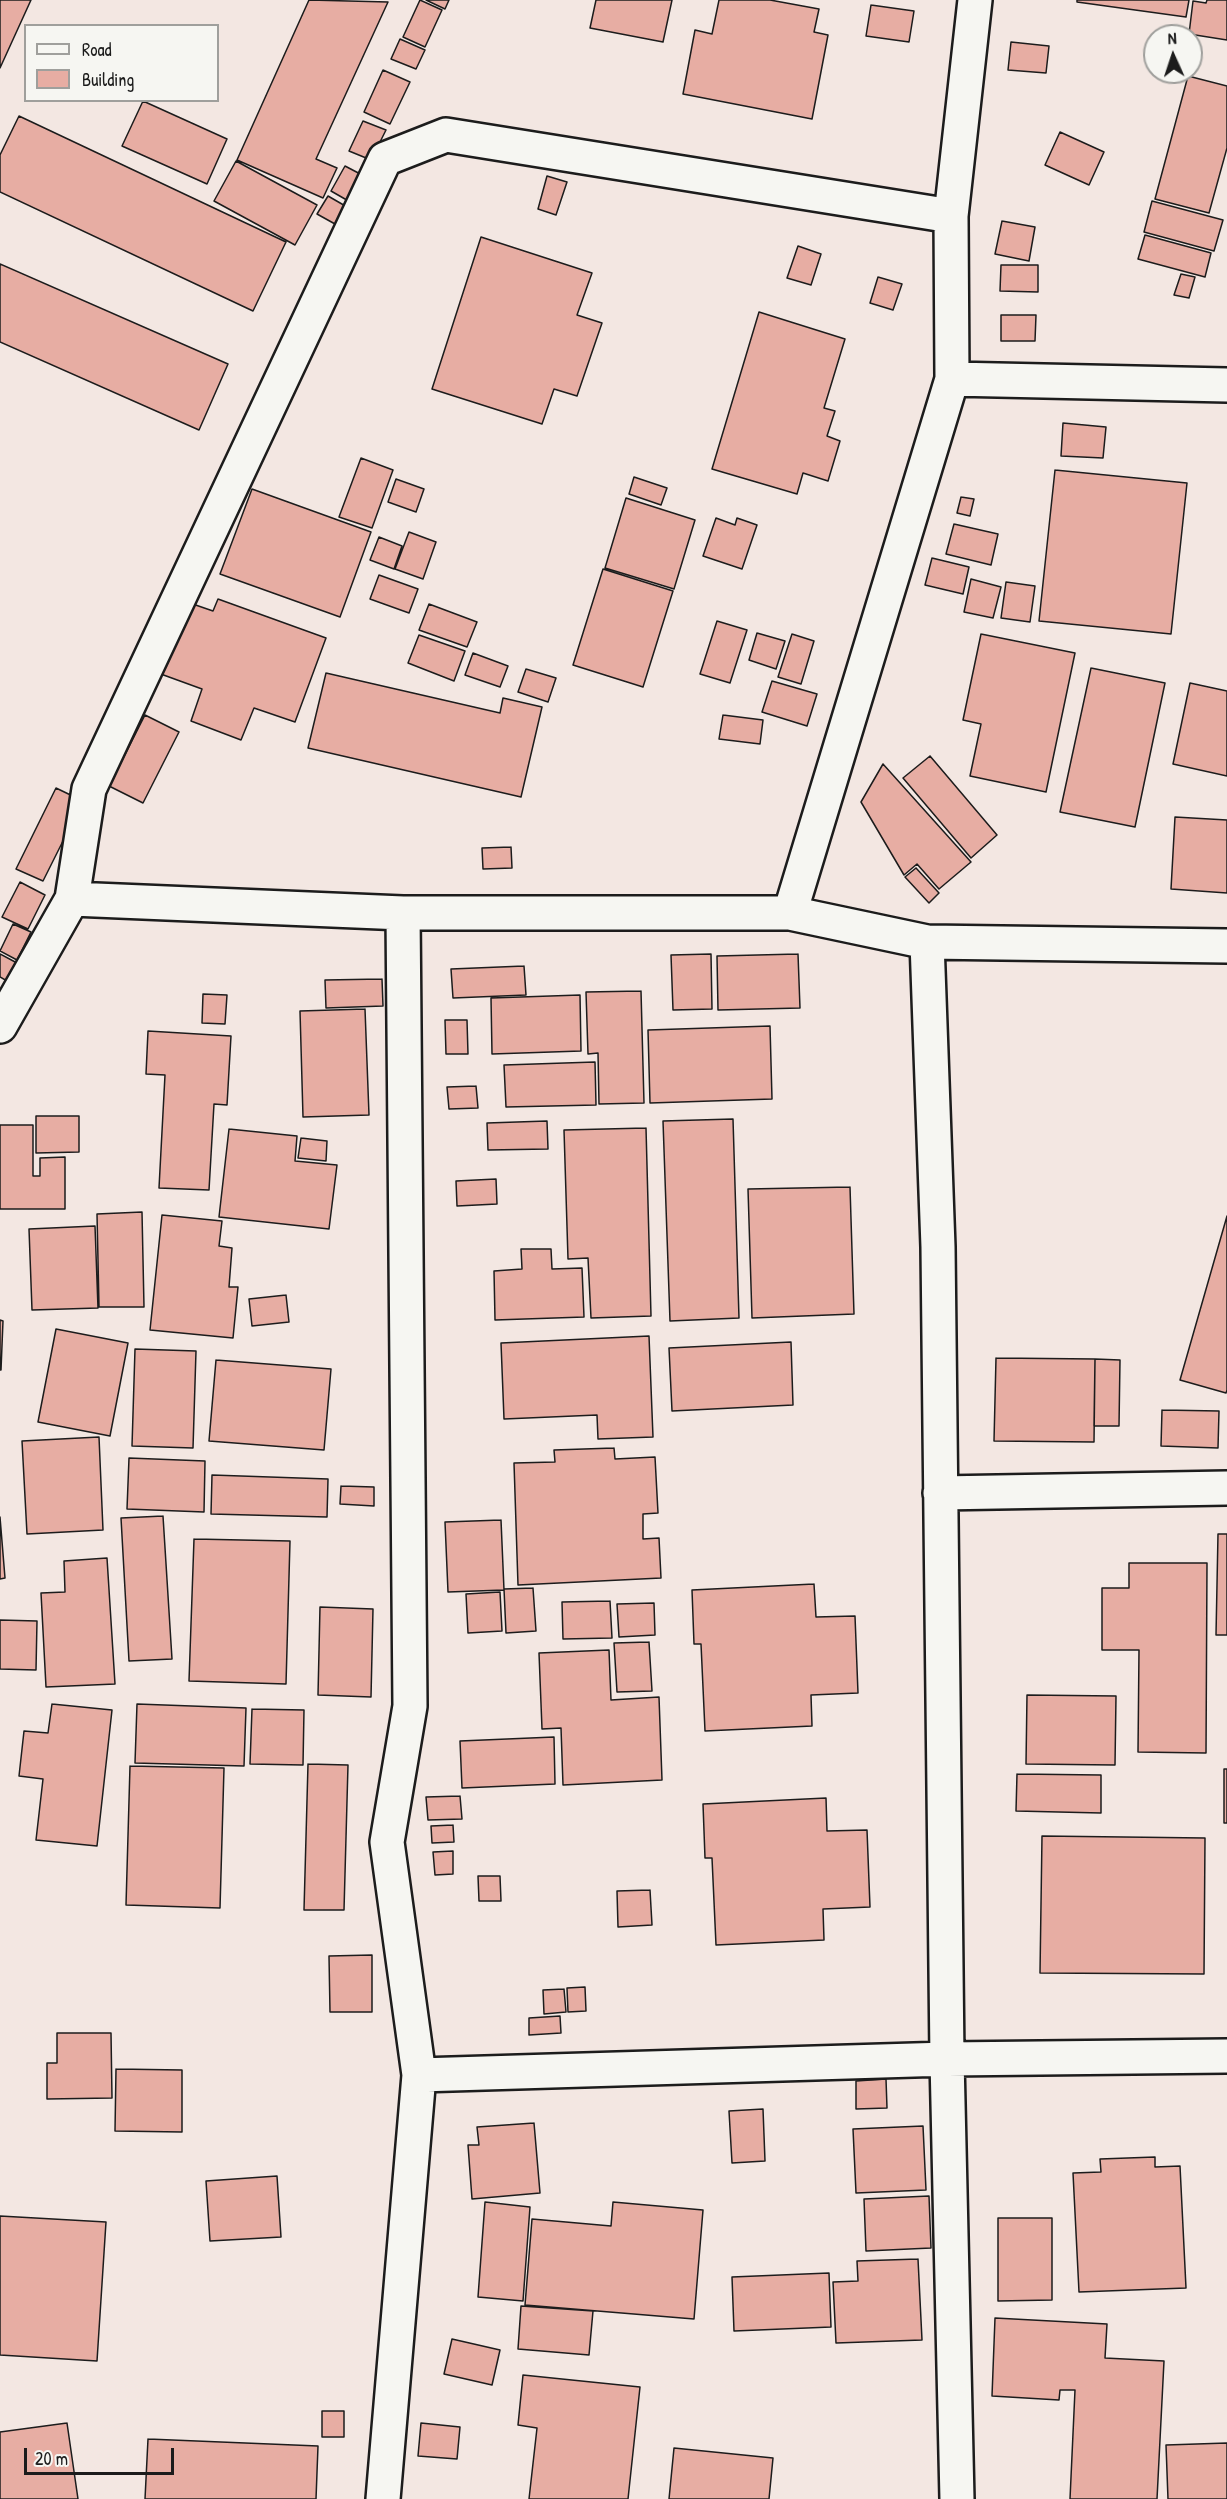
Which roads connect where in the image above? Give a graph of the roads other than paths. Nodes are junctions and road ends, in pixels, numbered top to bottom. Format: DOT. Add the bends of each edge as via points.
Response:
graph roads {
  1 [pos="975,0"];
  2 [pos="951,216"];
  3 [pos="952,378"];
  4 [pos="1227,385"];
  5 [pos="72,899"];
  6 [pos="403,913"];
  7 [pos="790,913"];
  8 [pos="927,942"];
  9 [pos="1227,946"];
  10 [pos="0,1026"];
  11 [pos="1227,1488"];
  12 [pos="940,1493"];
  13 [pos="1227,2056"];
  14 [pos="947,2059"];
  15 [pos="418,2075"];
  16 [pos="383,2499"];
  17 [pos="957,2499"];
  1 -- 2 [label="street"];
  2 -- 3 [label="street"];
  2 -- 5 [label="street" via="446,135 386,159 90,789"];
  3 -- 4 [label="street"];
  3 -- 7 [label="street"];
  5 -- 6 [label="street"];
  5 -- 10 [label="street"];
  6 -- 7 [label="street"];
  6 -- 15 [label="street" via="410,1706 387,1842"];
  7 -- 8 [label="street"];
  8 -- 9 [label="street"];
  8 -- 12 [label="street" via="938,1247"];
  11 -- 12 [label="street"];
  12 -- 14 [label="street"];
  13 -- 14 [label="street"];
  14 -- 15 [label="street"];
  14 -- 17 [label="street"];
  15 -- 16 [label="street"];
}
